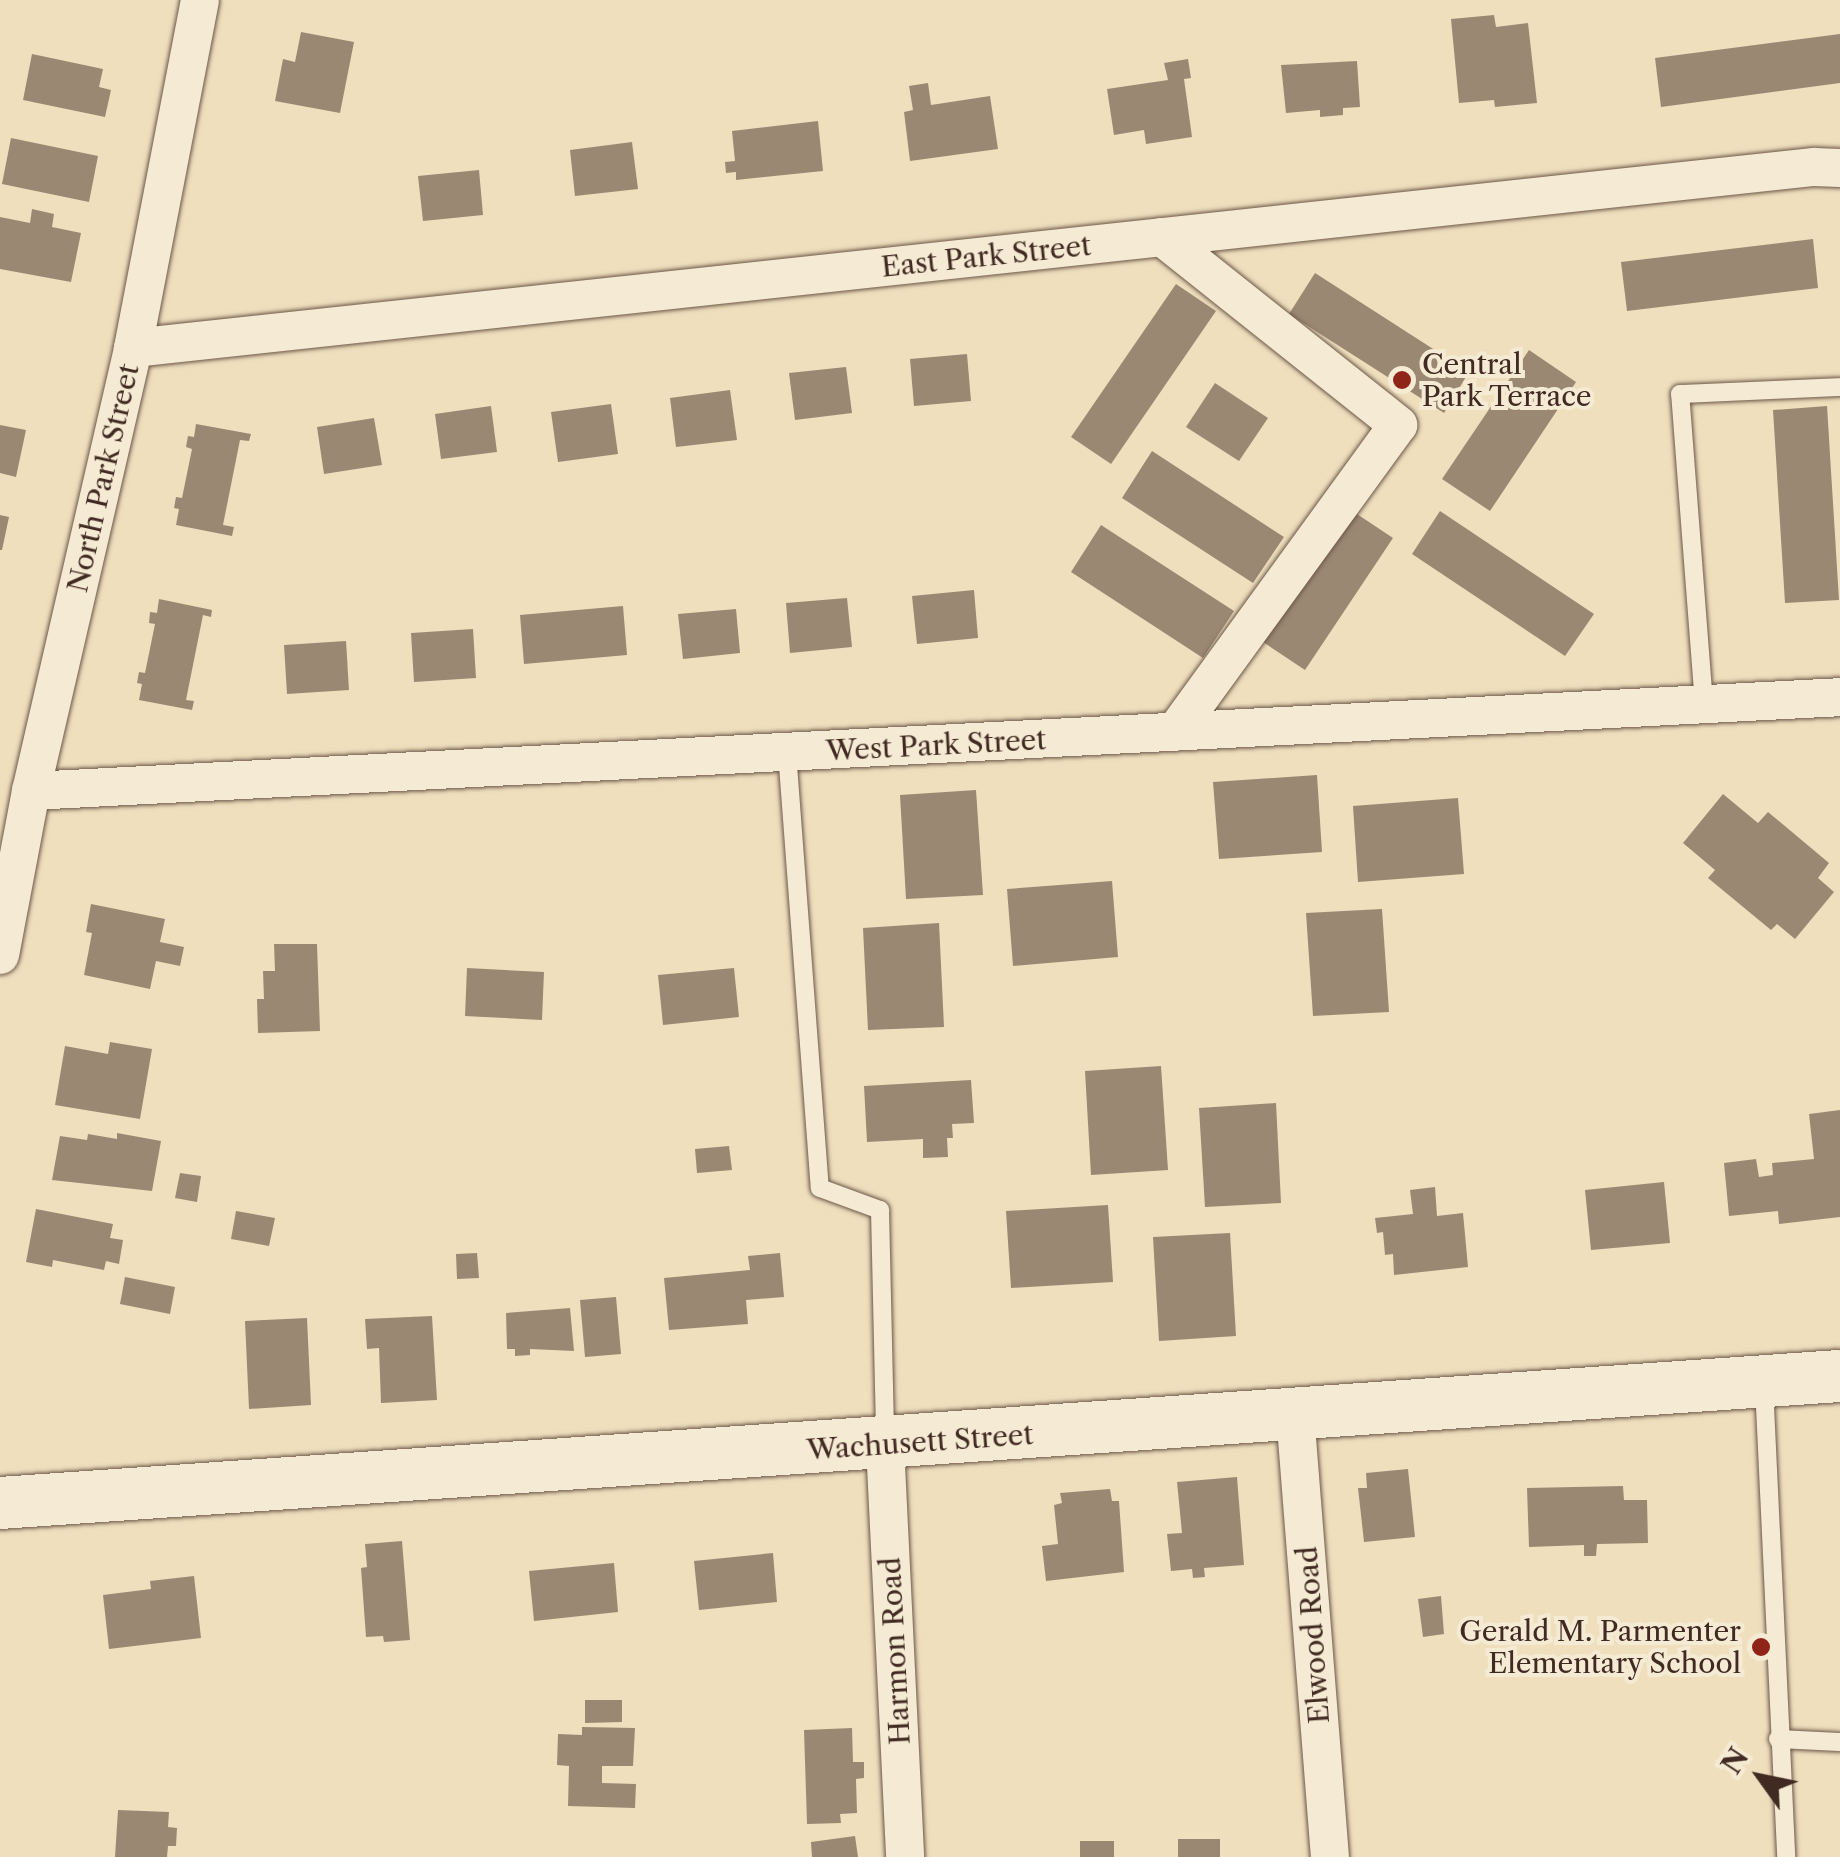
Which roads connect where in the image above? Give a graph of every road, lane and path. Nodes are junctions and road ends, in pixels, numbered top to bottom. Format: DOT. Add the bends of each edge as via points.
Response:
graph roads {
  1 [pos="200,0"];
  2 [pos="1840,168"];
  3 [pos="1162,237"];
  4 [pos="133,348"];
  5 [pos="1840,387"];
  6 [pos="1840,697"];
  7 [pos="1704,704"];
  8 [pos="1175,732"];
  9 [pos="787,752"];
  10 [pos="31,792"];
  11 [pos="0,954"];
  12 [pos="1840,1376"];
  13 [pos="1764,1380"];
  14 [pos="1296,1413"];
  15 [pos="885,1445"];
  16 [pos="0,1503"];
  17 [pos="1778,1740"];
  18 [pos="1840,1742"];
  19 [pos="904,1857"];
  20 [pos="1330,1857"];
  21 [pos="1786,1857"];
  1 -- 4 [label="street, North Park Street"];
  2 -- 3 [label="street, East Park Street"];
  3 -- 4 [label="street, East Park Street"];
  3 -- 8 [label="street" via="1398,425"];
  4 -- 10 [label="street, North Park Street"];
  5 -- 7 [label="lane" via="1680,394"];
  6 -- 7 [label="street, West Park Street"];
  7 -- 8 [label="street, West Park Street"];
  8 -- 9 [label="street, West Park Street"];
  9 -- 10 [label="street, West Park Street"];
  9 -- 15 [label="lane" via="820,1188 880,1210"];
  10 -- 11 [label="street, North Park Street"];
  12 -- 13 [label="street, Wachusett Street"];
  13 -- 14 [label="street, Wachusett Street"];
  13 -- 17 [label="lane"];
  14 -- 15 [label="street, Wachusett Street"];
  14 -- 20 [label="street, Elwood Road"];
  15 -- 16 [label="street, Wachusett Street"];
  15 -- 19 [label="street, Harmon Road"];
  17 -- 18 [label="lane"];
  17 -- 21 [label="lane"];
}
